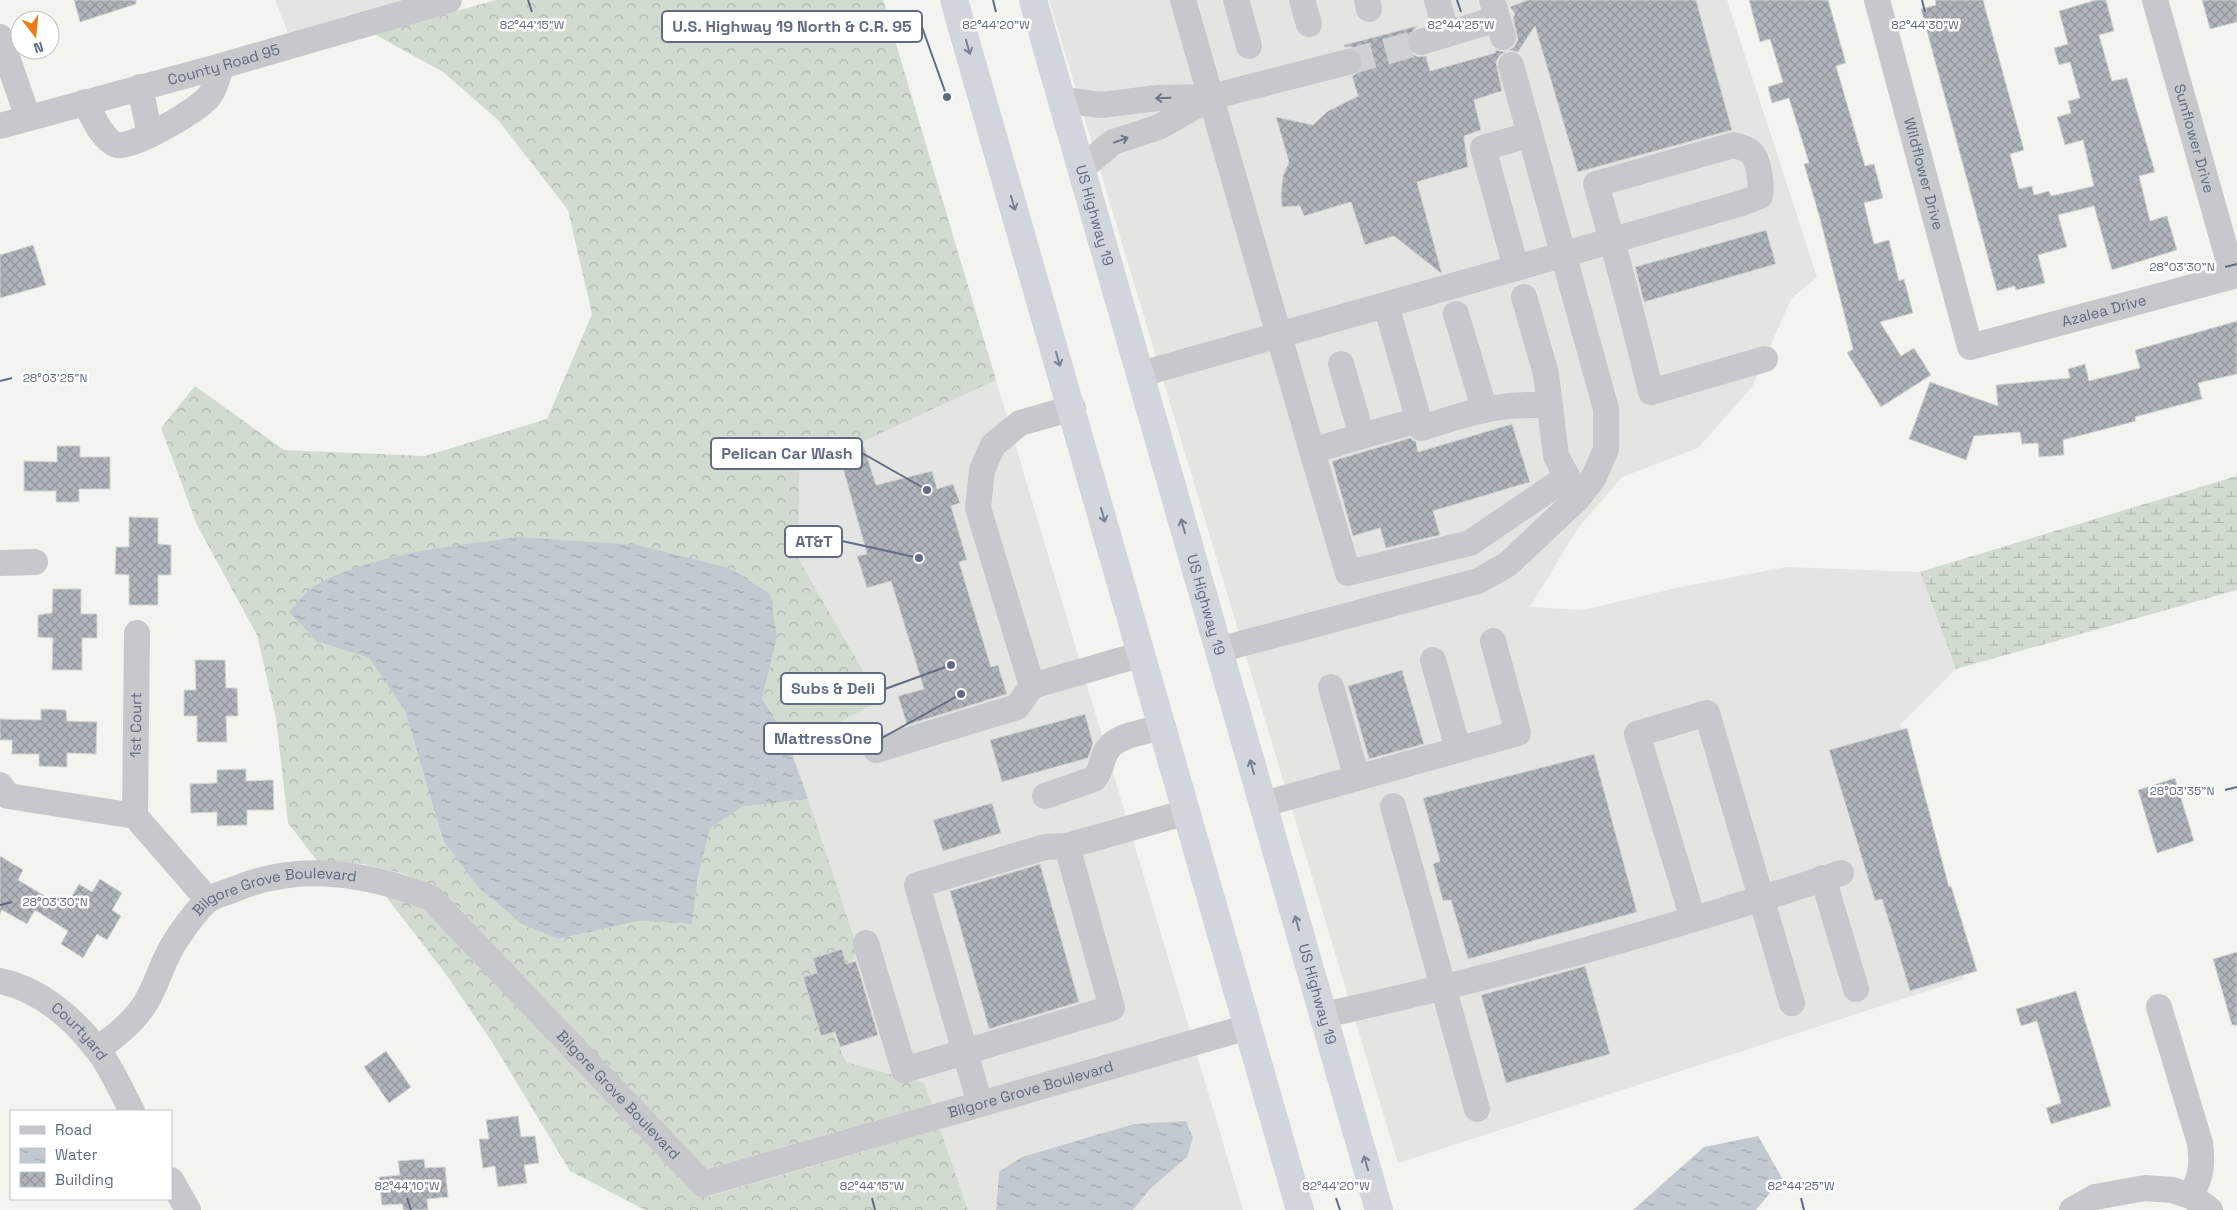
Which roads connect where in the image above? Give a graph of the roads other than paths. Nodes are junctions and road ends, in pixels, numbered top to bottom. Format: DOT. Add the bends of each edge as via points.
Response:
graph roads {
  1 [pos="449,0"];
  2 [pos="954,0"];
  3 [pos="1033,0"];
  4 [pos="1183,0"];
  5 [pos="1236,0"];
  6 [pos="1437,0"];
  7 [pos="1877,0"];
  8 [pos="2155,0"];
  9 [pos="404,6"];
  10 [pos="1497,18"];
  11 [pos="1447,34"];
  12 [pos="1421,42"];
  13 [pos="1249,46"];
  14 [pos="3,49"];
  15 [pos="1348,62"];
  16 [pos="1511,65"];
  17 [pos="221,66"];
  18 [pos="140,87"];
  19 [pos="1211,97"];
  20 [pos="1062,100"];
  21 [pos="85,102"];
  22 [pos="28,118"];
  23 [pos="0,126"];
  24 [pos="150,135"];
  25 [pos="1529,135"];
  26 [pos="1082,168"];
  27 [pos="1612,240"];
  28 [pos="1562,255"];
  29 [pos="1516,268"];
  30 [pos="2235,276"];
  31 [pos="1524,297"];
  32 [pos="1386,305"];
  33 [pos="1456,314"];
  34 [pos="1277,336"];
  35 [pos="1970,347"];
  36 [pos="1766,359"];
  37 [pos="1341,364"];
  38 [pos="1141,374"];
  39 [pos="1550,406"];
  40 [pos="1073,408"];
  41 [pos="1484,408"];
  42 [pos="1419,420"];
  43 [pos="1362,436"];
  44 [pos="1312,451"];
  45 [pos="1573,487"];
  46 [pos="0,562"];
  47 [pos="35,562"];
  48 [pos="137,633"];
  49 [pos="1493,641"];
  50 [pos="1218,650"];
  51 [pos="1142,654"];
  52 [pos="1433,660"];
  53 [pos="1032,686"];
  54 [pos="1330,687"];
  55 [pos="1163,728"];
  56 [pos="876,750"];
  57 [pos="1458,750"];
  58 [pos="1357,778"];
  59 [pos="0,785"];
  60 [pos="1045,796"];
  61 [pos="1264,804"];
  62 [pos="1393,806"];
  63 [pos="1187,812"];
  64 [pos="136,816"];
  65 [pos="1067,846"];
  66 [pos="1762,897"];
  67 [pos="208,900"];
  68 [pos="1693,919"];
  69 [pos="866,943"];
  70 [pos="0,981"];
  71 [pos="1443,989"];
  72 [pos="1856,989"];
  73 [pos="1792,1003"];
  74 [pos="2159,1007"];
  75 [pos="1324,1015"];
  76 [pos="1248,1027"];
  77 [pos="97,1048"];
  78 [pos="965,1053"];
  79 [pos="980,1104"];
  80 [pos="1477,1109"];
  81 [pos="131,1110"];
  82 [pos="172,1182"];
  83 [pos="2200,1203"];
  84 [pos="188,1210"];
  85 [pos="1300,1210"];
  86 [pos="1379,1210"];
  87 [pos="2072,1210"];
  1 -- 9 [label="street, County Road 95"];
  2 -- 40 [label="highway, one-way"];
  3 -- 20 [label="highway, US Highway 19"];
  4 -- 19 [label="street"];
  5 -- 13 [label="street"];
  6 -- 11 [label="street"];
  7 -- 35 [label="street, Wildflower Drive"];
  8 -- 30 [label="street, Sunflower Drive"];
  9 -- 17 [label="street, County Road 95"];
  10 -- 11 [label="street"];
  11 -- 12 [label="street"];
  14 -- 22 [label="street"];
  15 -- 19 [label="street"];
  16 -- 25 [label="street"];
  17 -- 18 [label="street, County Road 95"];
  17 -- 24 [label="street" via="210,97"];
  18 -- 21 [label="street, County Road 95"];
  18 -- 24 [label="street"];
  19 -- 20 [label="street, one-way" via="1158,98 1101,105"];
  26 -- 19 [label="street, one-way" via="1113,142 1159,127"];
  19 -- 34 [label="street"];
  20 -- 26 [label="highway, US Highway 19"];
  21 -- 22 [label="street, County Road 95"];
  21 -- 24 [label="street" via="110,142 127,145"];
  22 -- 23 [label="street, County Road 95"];
  25 -- 28 [label="street"];
  25 -- 29 [label="street" via="1483,148"];
  26 -- 38 [label="highway, US Highway 19"];
  27 -- 27 [label="street" via="1596,184 1734,145 1754,155 1760,196"];
  27 -- 28 [label="street"];
  27 -- 36 [label="street" via="1651,392"];
  28 -- 29 [label="street"];
  28 -- 45 [label="street" via="1606,409 1606,449 1594,478"];
  29 -- 32 [label="street"];
  30 -- 35 [label="street, Azalea Drive"];
  31 -- 39 [label="street" via="1546,374"];
  32 -- 34 [label="street"];
  32 -- 42 [label="street"];
  33 -- 41 [label="street"];
  34 -- 38 [label="street"];
  34 -- 44 [label="street"];
  37 -- 43 [label="street"];
  50 -- 38 [label="highway, US Highway 19, one-way"];
  39 -- 41 [label="street" via="1523,403"];
  39 -- 45 [label="street" via="1556,456"];
  40 -- 51 [label="highway, one-way"];
  40 -- 53 [label="street" via="1020,423 993,445 982,470 978,508"];
  41 -- 42 [label="street" via="1421,428"];
  42 -- 43 [label="street"];
  43 -- 44 [label="street"];
  44 -- 45 [label="street" via="1348,573 1470,543"];
  45 -- 50 [label="street" via="1508,564 1478,581"];
  46 -- 47 [label="street"];
  48 -- 64 [label="street, 1st Court"];
  49 -- 57 [label="street" via="1518,732"];
  61 -- 50 [label="highway, US Highway 19, one-way"];
  51 -- 53 [label="street"];
  51 -- 55 [label="highway"];
  52 -- 57 [label="street"];
  53 -- 56 [label="street" via="1017,707"];
  54 -- 58 [label="street"];
  55 -- 60 [label="street" via="1117,740 1108,746 1094,779"];
  55 -- 63 [label="highway"];
  57 -- 58 [label="street"];
  58 -- 61 [label="street"];
  59 -- 64 [label="street" via="8,796"];
  75 -- 61 [label="highway, US Highway 19, one-way"];
  62 -- 71 [label="street"];
  63 -- 65 [label="street"];
  63 -- 76 [label="highway"];
  64 -- 67 [label="street"];
  65 -- 78 [label="street" via="1112,1008"];
  65 -- 78 [label="street" via="1045,847 917,885"];
  66 -- 68 [label="street"];
  66 -- 68 [label="street" via="1708,713 1637,734"];
  66 -- 72 [label="street" via="1832,876"];
  66 -- 73 [label="street"];
  67 -- 77 [label="street, Bilgore Grove Boulevard" via="178,937 162,964 150,996 118,1035"];
  67 -- 79 [label="street, Bilgore Grove Boulevard" via="274,876 300,874 361,876 398,885 431,898 704,1184"];
  68 -- 71 [label="street"];
  69 -- 78 [label="street" via="904,1070"];
  70 -- 77 [label="street, Courtyard" via="36,993 64,1013"];
  71 -- 75 [label="street"];
  71 -- 80 [label="street"];
  74 -- 83 [label="street" via="2200,1144 2203,1164 2198,1181"];
  86 -- 75 [label="highway, US Highway 19, one-way"];
  76 -- 79 [label="street, Bilgore Grove Boulevard"];
  76 -- 85 [label="highway"];
  77 -- 81 [label="street, Courtyard"];
  78 -- 79 [label="street"];
  82 -- 84 [label="street"];
  83 -- 87 [label="street" via="2172,1190 2145,1188 2095,1197"];
}
